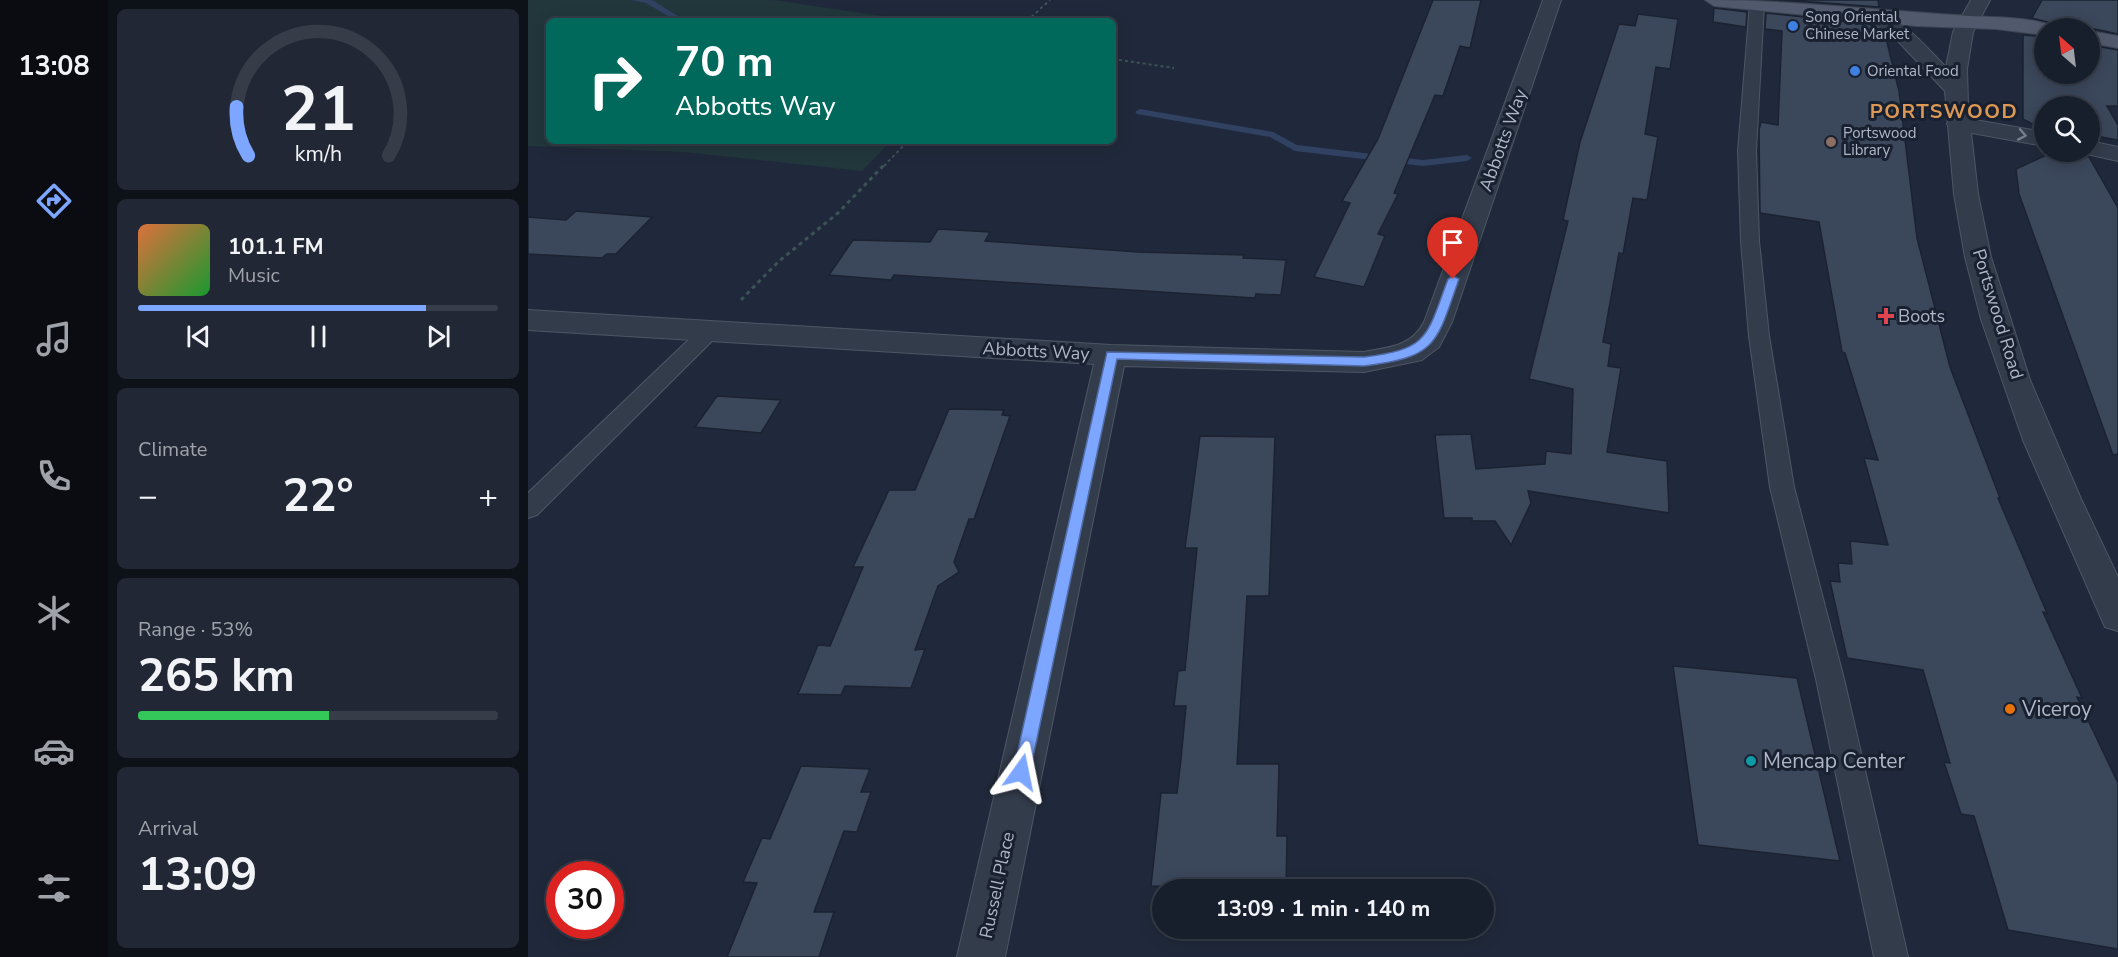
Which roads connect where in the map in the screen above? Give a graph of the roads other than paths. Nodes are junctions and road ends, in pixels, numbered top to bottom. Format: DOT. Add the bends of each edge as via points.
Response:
graph roads {
  1 [pos="1552,0"];
  2 [pos="1714,0"];
  3 [pos="1719,0"];
  4 [pos="1981,0"];
  5 [pos="1757,4"];
  6 [pos="1872,16"];
  7 [pos="1967,22"];
  8 [pos="2034,28"];
  9 [pos="2100,38"];
  10 [pos="2118,42"];
  11 [pos="1956,89"];
  12 [pos="1958,124"];
  13 [pos="2034,137"];
  14 [pos="2100,150"];
  15 [pos="2118,154"];
  16 [pos="528,320"];
  17 [pos="710,332"];
  18 [pos="1111,355"];
  19 [pos="528,508"];
  20 [pos="2115,604"];
  21 [pos="981,957"];
  22 [pos="1891,957"];
  1 -- 18 [label="street, Abbotts Way" via="1429,340 1412,353 1364,362"];
  2 -- 3 [label="main road"];
  3 -- 5 [label="main road"];
  4 -- 7 [label="street, Portswood Road"];
  5 -- 6 [label="main road"];
  5 -- 22 [label="lane" via="1747,151 1749,242 1759,336 1782,487 1830,679"];
  6 -- 7 [label="main road"];
  6 -- 11 [label="street" via="1902,34"];
  7 -- 8 [label="main road"];
  7 -- 11 [label="street, Portswood Road" via="1960,45"];
  9 -- 10 [label="main road"];
  11 -- 12 [label="street, Portswood Road"];
  12 -- 13 [label="street, one-way"];
  12 -- 20 [label="street, Portswood Road" via="1962,187 2002,341 2049,464"];
  14 -- 15 [label="street"];
  16 -- 17 [label="street, Abbotts Way"];
  17 -- 18 [label="street, Abbotts Way"];
  17 -- 19 [label="lane"];
  18 -- 21 [label="street, Russell Place"];
}
